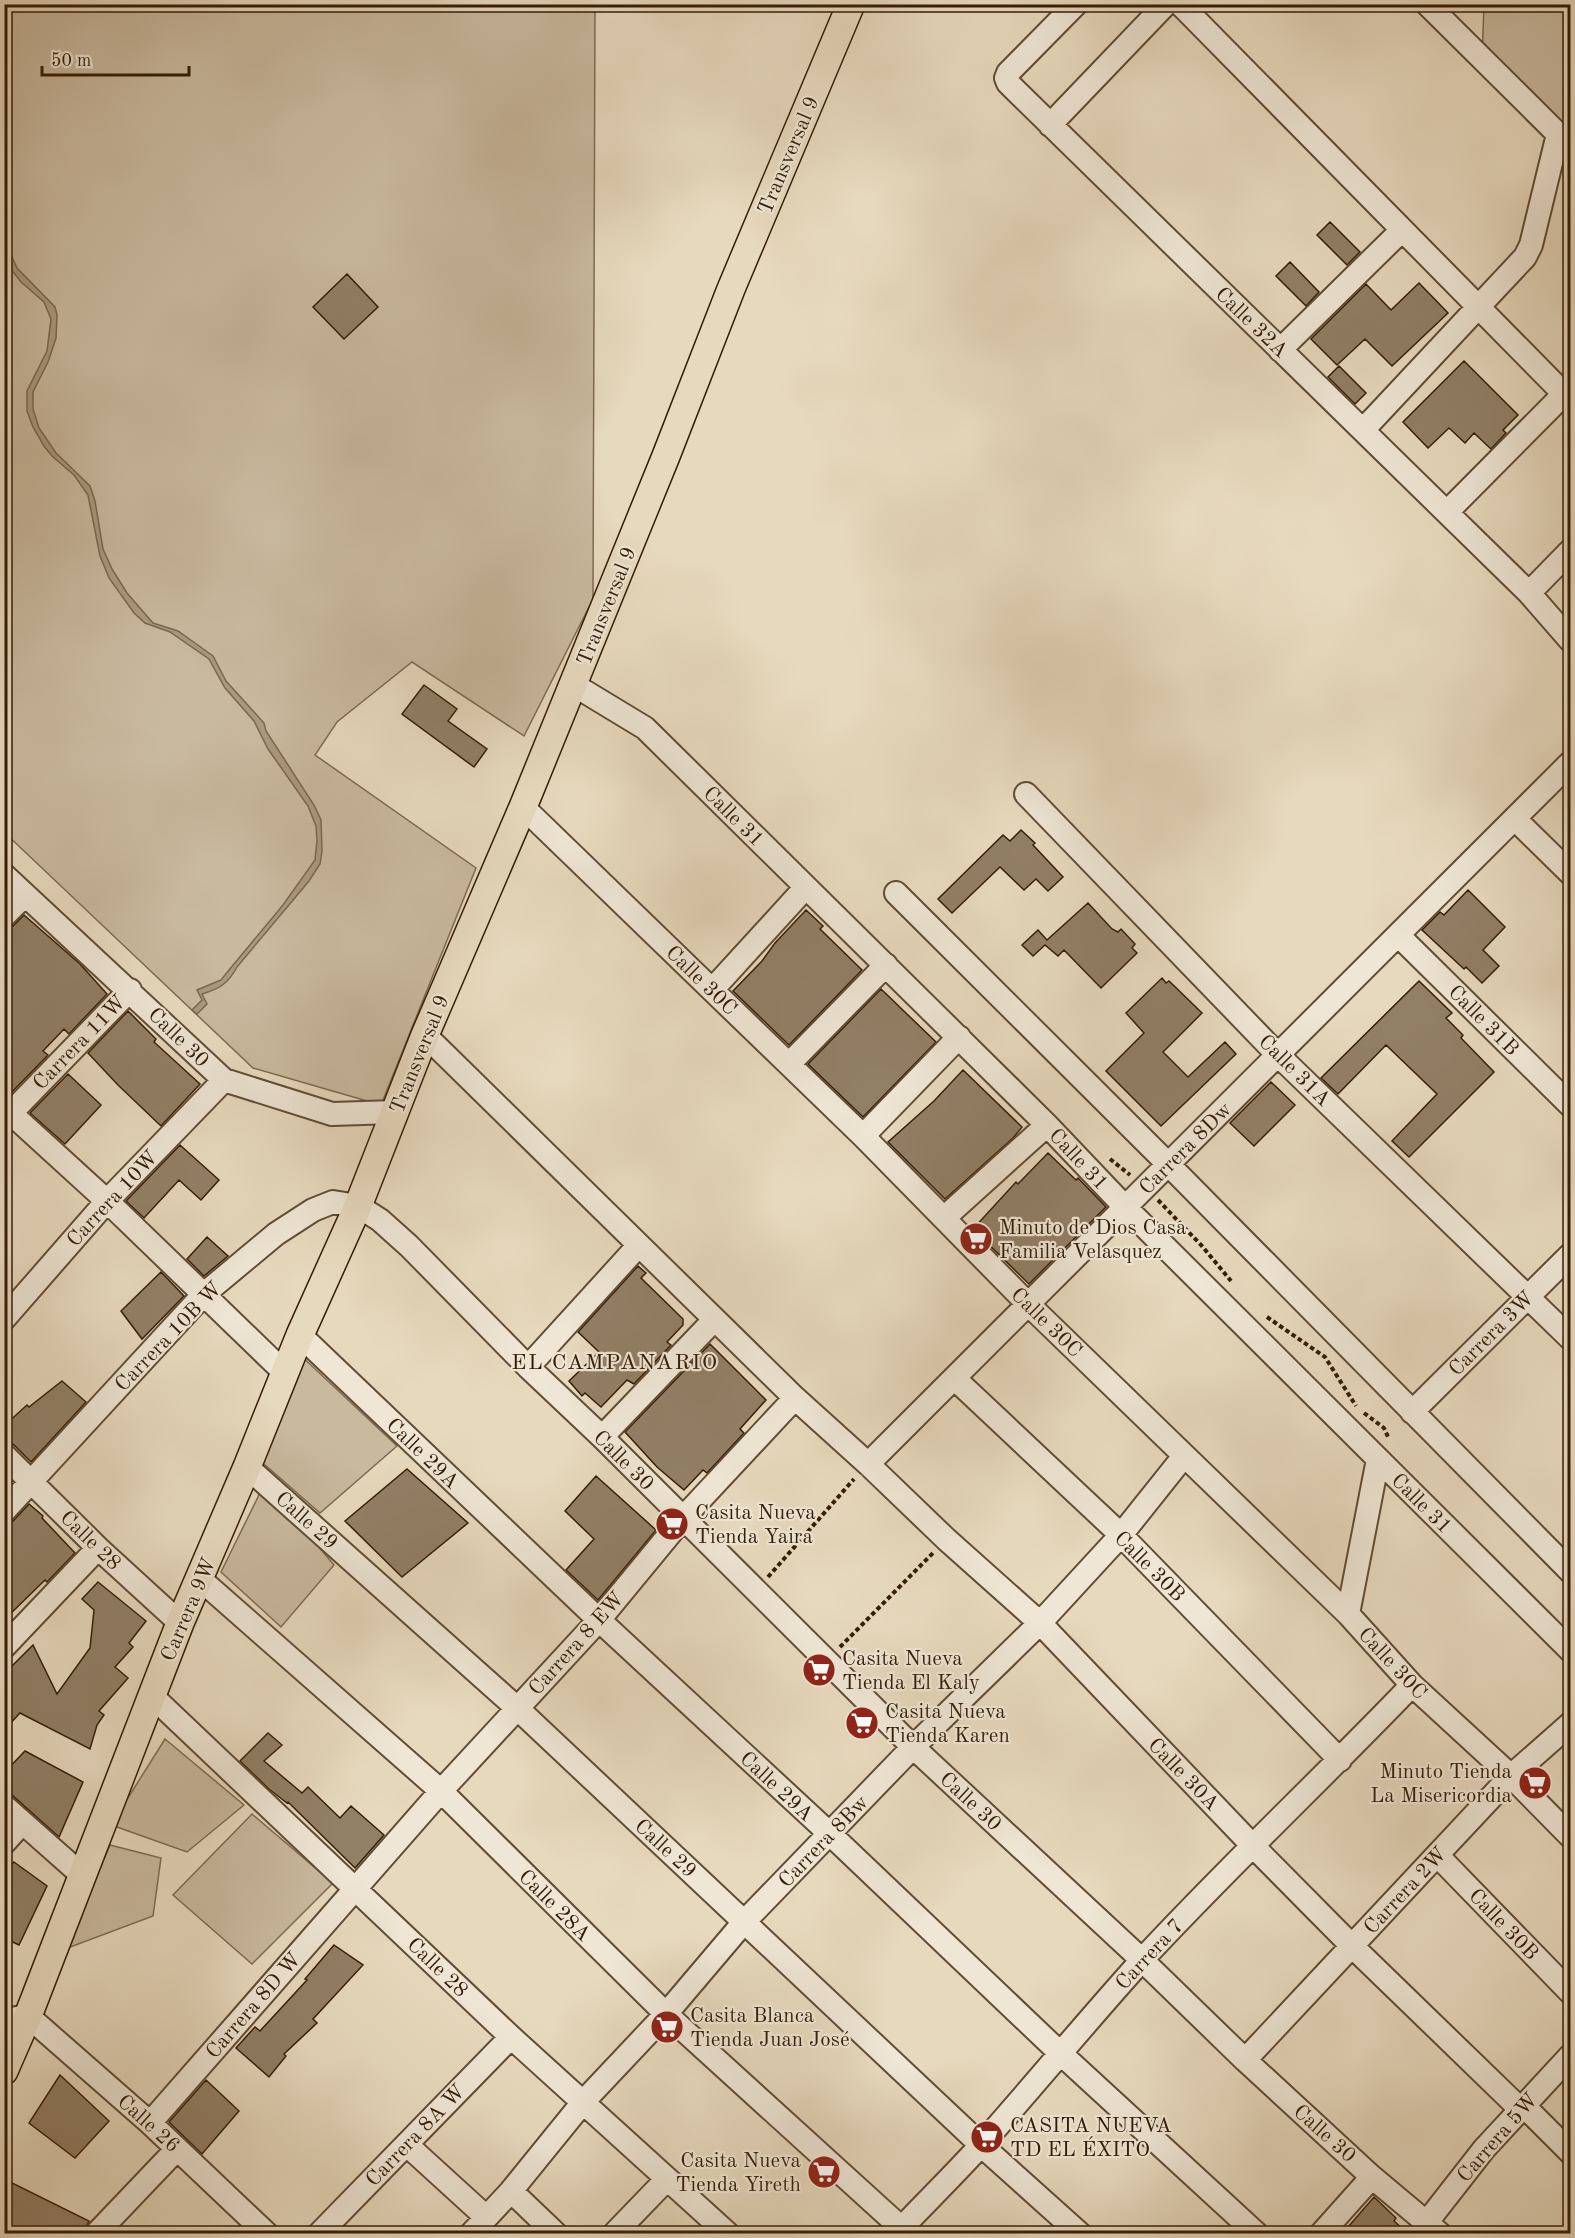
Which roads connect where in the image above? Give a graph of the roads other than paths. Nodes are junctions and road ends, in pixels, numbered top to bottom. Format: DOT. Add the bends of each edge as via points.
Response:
graph roads {
  1 [pos="851,4"];
  2 [pos="1076,4"];
  3 [pos="1166,4"];
  4 [pos="1180,4"];
  5 [pos="1427,4"];
  6 [pos="1050,125"];
  7 [pos="1564,140"];
  8 [pos="1402,230"];
  9 [pos="1478,306"];
  10 [pos="1280,350"];
  11 [pos="1567,397"];
  12 [pos="1363,430"];
  13 [pos="1447,512"];
  14 [pos="1570,551"];
  15 [pos="1529,592"];
  16 [pos="1570,640"];
  17 [pos="574,685"];
  18 [pos="1570,763"];
  19 [pos="1026,794"];
  20 [pos="523,807"];
  21 [pos="1515,819"];
  22 [pos="1570,873"];
  23 [pos="4,875"];
  24 [pos="806,887"];
  25 [pos="896,893"];
  26 [pos="25,895"];
  27 [pos="4,916"];
  28 [pos="1398,935"];
  29 [pos="885,965"];
  30 [pos="130,990"];
  31 [pos="712,990"];
  32 [pos="425,1035"];
  33 [pos="959,1037"];
  34 [pos="1278,1055"];
  35 [pos="789,1064"];
  36 [pos="224,1080"];
  37 [pos="1570,1105"];
  38 [pos="395,1112"];
  39 [pos="7,1113"];
  40 [pos="1047,1125"];
  41 [pos="863,1136"];
  42 [pos="1168,1164"];
  43 [pos="107,1201"];
  44 [pos="358,1206"];
  45 [pos="1125,1207"];
  46 [pos="944,1218"];
  47 [pos="639,1245"];
  48 [pos="1570,1255"];
  49 [pos="204,1294"];
  50 [pos="1529,1296"];
  51 [pos="1028,1304"];
  52 [pos="4,1319"];
  53 [pos="714,1320"];
  54 [pos="300,1335"];
  55 [pos="1570,1338"];
  56 [pos="528,1367"];
  57 [pos="286,1374"];
  58 [pos="954,1378"];
  59 [pos="795,1398"];
  60 [pos="1412,1412"];
  61 [pos="602,1437"];
  62 [pos="4,1455"];
  63 [pos="1184,1456"];
  64 [pos="1378,1459"];
  65 [pos="868,1464"];
  66 [pos="247,1467"];
  67 [pos="32,1481"];
  68 [pos="4,1511"];
  69 [pos="683,1518"];
  70 [pos="1121,1536"];
  71 [pos="98,1548"];
  72 [pos="1570,1571"];
  73 [pos="200,1579"];
  74 [pos="1348,1614"];
  75 [pos="599,1620"];
  76 [pos="180,1623"];
  77 [pos="1040,1623"];
  78 [pos="4,1647"];
  79 [pos="1570,1650"];
  80 [pos="1412,1685"];
  81 [pos="152,1696"];
  82 [pos="518,1708"];
  83 [pos="1570,1724"];
  84 [pos="913,1747"];
  85 [pos="1340,1760"];
  86 [pos="1511,1776"];
  87 [pos="441,1791"];
  88 [pos="4,1806"];
  89 [pos="22,1823"];
  90 [pos="830,1834"];
  91 [pos="1570,1836"];
  92 [pos="4,1843"];
  93 [pos="1252,1845"];
  94 [pos="1437,1855"];
  95 [pos="82,1876"];
  96 [pos="356,1887"];
  97 [pos="744,1922"];
  98 [pos="1353,1947"];
  99 [pos="1142,1960"];
  100 [pos="1570,1992"];
  101 [pos="666,2014"];
  102 [pos="16,2018"];
  103 [pos="511,2037"];
  104 [pos="1059,2052"];
  105 [pos="1570,2056"];
  106 [pos="1245,2060"];
  107 [pos="4,2071"];
  108 [pos="584,2101"];
  109 [pos="1521,2108"];
  110 [pos="150,2123"];
  111 [pos="407,2145"];
  112 [pos="981,2145"];
  113 [pos="177,2149"];
  114 [pos="1570,2152"];
  115 [pos="1372,2176"];
  116 [pos="667,2179"];
  117 [pos="511,2192"];
  118 [pos="486,2217"];
  119 [pos="1434,2228"];
  120 [pos="902,2232"];
  121 [pos="96,2234"];
  122 [pos="267,2234"];
  123 [pos="319,2234"];
  124 [pos="471,2234"];
  125 [pos="556,2234"];
  126 [pos="614,2234"];
  127 [pos="728,2234"];
  128 [pos="1080,2234"];
  129 [pos="1257,2234"];
  130 [pos="1321,2234"];
  1 -- 17 [label="main road, Transversal 9" via="731,289"];
  2 -- 6 [label="street, Calle 32A" via="1006,78"];
  3 -- 6 [label="street"];
  4 -- 8 [label="street"];
  5 -- 7 [label="street"];
  6 -- 10 [label="street, Calle 32A"];
  7 -- 9 [label="street" via="1531,245 1516,267"];
  8 -- 9 [label="street"];
  8 -- 10 [label="street"];
  9 -- 11 [label="street"];
  9 -- 12 [label="street"];
  10 -- 12 [label="street, Calle 32A"];
  11 -- 13 [label="street"];
  12 -- 13 [label="street, Calle 32A"];
  13 -- 15 [label="street, Calle 32A"];
  14 -- 15 [label="street"];
  15 -- 16 [label="street, Calle 32A"];
  17 -- 20 [label="main road, Transversal 9"];
  17 -- 24 [label="street, Calle 31" via="645,728"];
  18 -- 21 [label="street, Carrera 8Dw"];
  19 -- 34 [label="street, Calle 31A"];
  20 -- 31 [label="street, Calle 30C"];
  20 -- 32 [label="main road, Transversal 9"];
  21 -- 22 [label="street"];
  21 -- 28 [label="street, Carrera 8Dw"];
  23 -- 26 [label="street, Calle 30"];
  24 -- 29 [label="street, Calle 31"];
  24 -- 31 [label="street"];
  25 -- 42 [label="street"];
  26 -- 27 [label="street"];
  26 -- 30 [label="street, Calle 30"];
  28 -- 34 [label="street, Carrera 8Dw"];
  28 -- 37 [label="street, Calle 31B"];
  29 -- 33 [label="street, Calle 31"];
  29 -- 35 [label="street"];
  30 -- 36 [label="street, Calle 30"];
  30 -- 39 [label="street, Carrera 11W"];
  31 -- 35 [label="street, Calle 30C"];
  32 -- 38 [label="main road, Transversal 9"];
  32 -- 47 [label="street, Calle 30A"];
  33 -- 40 [label="street, Calle 31"];
  33 -- 41 [label="street"];
  34 -- 42 [label="street, Carrera 8Dw"];
  34 -- 50 [label="street, Calle 31A"];
  35 -- 41 [label="street, Calle 30C"];
  36 -- 38 [label="street, Calle 30" via="332,1114"];
  36 -- 43 [label="street, Carrera 10W"];
  38 -- 44 [label="main road, Transversal 9"];
  39 -- 43 [label="street"];
  40 -- 45 [label="street, Calle 31"];
  40 -- 46 [label="street"];
  41 -- 46 [label="street, Calle 30C"];
  42 -- 45 [label="street, Carrera 8Dw"];
  42 -- 60 [label="street"];
  43 -- 49 [label="street"];
  43 -- 52 [label="street, Carrera 10W"];
  44 -- 49 [label="street, Carrera 10B W" via="333,1202 313,1210 276,1234"];
  44 -- 54 [label="main road, Carrera 9W"];
  44 -- 56 [label="street, Calle 30" via="409,1246"];
  45 -- 51 [label="street, Carrera 8Dw"];
  45 -- 64 [label="street, Calle 31"];
  46 -- 51 [label="street, Calle 30C"];
  47 -- 53 [label="street, Calle 30A"];
  47 -- 56 [label="street"];
  48 -- 50 [label="street, Carrera 3W"];
  49 -- 57 [label="street"];
  49 -- 67 [label="street, Carrera 10B W"];
  50 -- 55 [label="street, Calle 31A"];
  50 -- 60 [label="street, Carrera 3W"];
  51 -- 58 [label="street, Carrera 8Dw"];
  51 -- 63 [label="street, Calle 30C"];
  53 -- 59 [label="street, Calle 30A"];
  53 -- 61 [label="street"];
  54 -- 57 [label="main road, Carrera 9W"];
  54 -- 75 [label="street, Calle 29A"];
  56 -- 61 [label="street, Calle 30"];
  57 -- 66 [label="main road, Carrera 9W"];
  58 -- 65 [label="street, Carrera 8Dw"];
  58 -- 70 [label="street, Calle 30B"];
  59 -- 65 [label="street, Calle 30A"];
  59 -- 69 [label="street, Carrera 8 EW"];
  60 -- 72 [label="street"];
  61 -- 69 [label="street, Calle 30"];
  62 -- 67 [label="street, Calle 28"];
  63 -- 70 [label="street, Carrera 8Bw"];
  63 -- 74 [label="street, Calle 30C"];
  64 -- 74 [label="street"];
  64 -- 79 [label="street, Calle 31"];
  65 -- 77 [label="street, Calle 30A"];
  66 -- 73 [label="main road, Carrera 9W"];
  66 -- 82 [label="street, Calle 29"];
  67 -- 68 [label="street, Carrera 10B W"];
  67 -- 71 [label="street, Calle 28"];
  69 -- 75 [label="street, Carrera 8 EW"];
  69 -- 84 [label="street, Calle 30"];
  70 -- 77 [label="street, Carrera 8Bw"];
  70 -- 85 [label="street, Calle 30B"];
  71 -- 76 [label="street, Calle 28"];
  71 -- 78 [label="street"];
  73 -- 76 [label="main road, Carrera 9W"];
  73 -- 87 [label="street, Calle 28A"];
  74 -- 80 [label="street, Calle 30C"];
  75 -- 82 [label="street, Carrera 8 EW"];
  75 -- 90 [label="street, Calle 29A"];
  76 -- 81 [label="main road, Carrera 9W"];
  77 -- 84 [label="street, Carrera 8Bw"];
  77 -- 93 [label="street, Calle 30A"];
  80 -- 85 [label="street, Carrera 7"];
  80 -- 86 [label="street, Calle 30C"];
  81 -- 95 [label="main road, Carrera 9W"];
  81 -- 96 [label="street, Calle 28"];
  82 -- 87 [label="street, Carrera 8 EW"];
  82 -- 97 [label="street, Calle 29"];
  83 -- 86 [label="street, Carrera 2W"];
  84 -- 90 [label="street, Carrera 8Bw"];
  84 -- 99 [label="street, Calle 30"];
  85 -- 93 [label="street, Carrera 7"];
  86 -- 91 [label="street, Calle 30C"];
  86 -- 94 [label="street, Carrera 2W"];
  87 -- 96 [label="street, Carrera 8 EW"];
  87 -- 101 [label="street, Calle 28A"];
  88 -- 89 [label="street"];
  89 -- 92 [label="street"];
  89 -- 95 [label="street"];
  90 -- 97 [label="street, Carrera 8Bw"];
  90 -- 104 [label="street, Calle 29A"];
  93 -- 98 [label="street, Calle 30A"];
  93 -- 99 [label="street, Carrera 7"];
  94 -- 98 [label="street, Carrera 2W"];
  94 -- 100 [label="street, Calle 30B"];
  95 -- 102 [label="main road, Carrera 9W"];
  96 -- 103 [label="street, Calle 28"];
  96 -- 110 [label="street, Carrera 8D W"];
  97 -- 101 [label="street, Carrera 8Bw"];
  97 -- 112 [label="street, Calle 29"];
  98 -- 106 [label="street, Carrera 2W"];
  98 -- 109 [label="street, Calle 30A"];
  99 -- 104 [label="street, Carrera 7"];
  99 -- 106 [label="street, Calle 30"];
  101 -- 108 [label="street, Carrera 8Bw"];
  101 -- 120 [label="street, Calle 28A"];
  102 -- 107 [label="main road, Carrera 9W"];
  102 -- 110 [label="street, Calle 26"];
  103 -- 108 [label="street, Calle 28"];
  103 -- 111 [label="street, Carrera 8A W"];
  104 -- 112 [label="street, Carrera 7"];
  104 -- 129 [label="street, Calle 29A"];
  105 -- 109 [label="street, Carrera 5W"];
  106 -- 115 [label="street, Calle 30"];
  108 -- 116 [label="street, Calle 28"];
  108 -- 117 [label="street, Carrera 8Bw"];
  109 -- 114 [label="street, Calle 30A" via="1530,2112"];
  109 -- 119 [label="street, Carrera 5W" via="1484,2149"];
  110 -- 113 [label="street, Calle 26"];
  111 -- 118 [label="street"];
  111 -- 123 [label="street, Carrera 8A W"];
  112 -- 120 [label="street, Carrera 7"];
  112 -- 128 [label="street, Calle 29"];
  113 -- 121 [label="street"];
  113 -- 122 [label="street, Calle 26"];
  115 -- 119 [label="street, Calle 30"];
  115 -- 130 [label="street"];
  116 -- 126 [label="street"];
  116 -- 127 [label="street, Calle 28"];
  117 -- 118 [label="street, Carrera 8Bw"];
  117 -- 125 [label="street"];
  118 -- 124 [label="street, Carrera 8Bw"];
}
